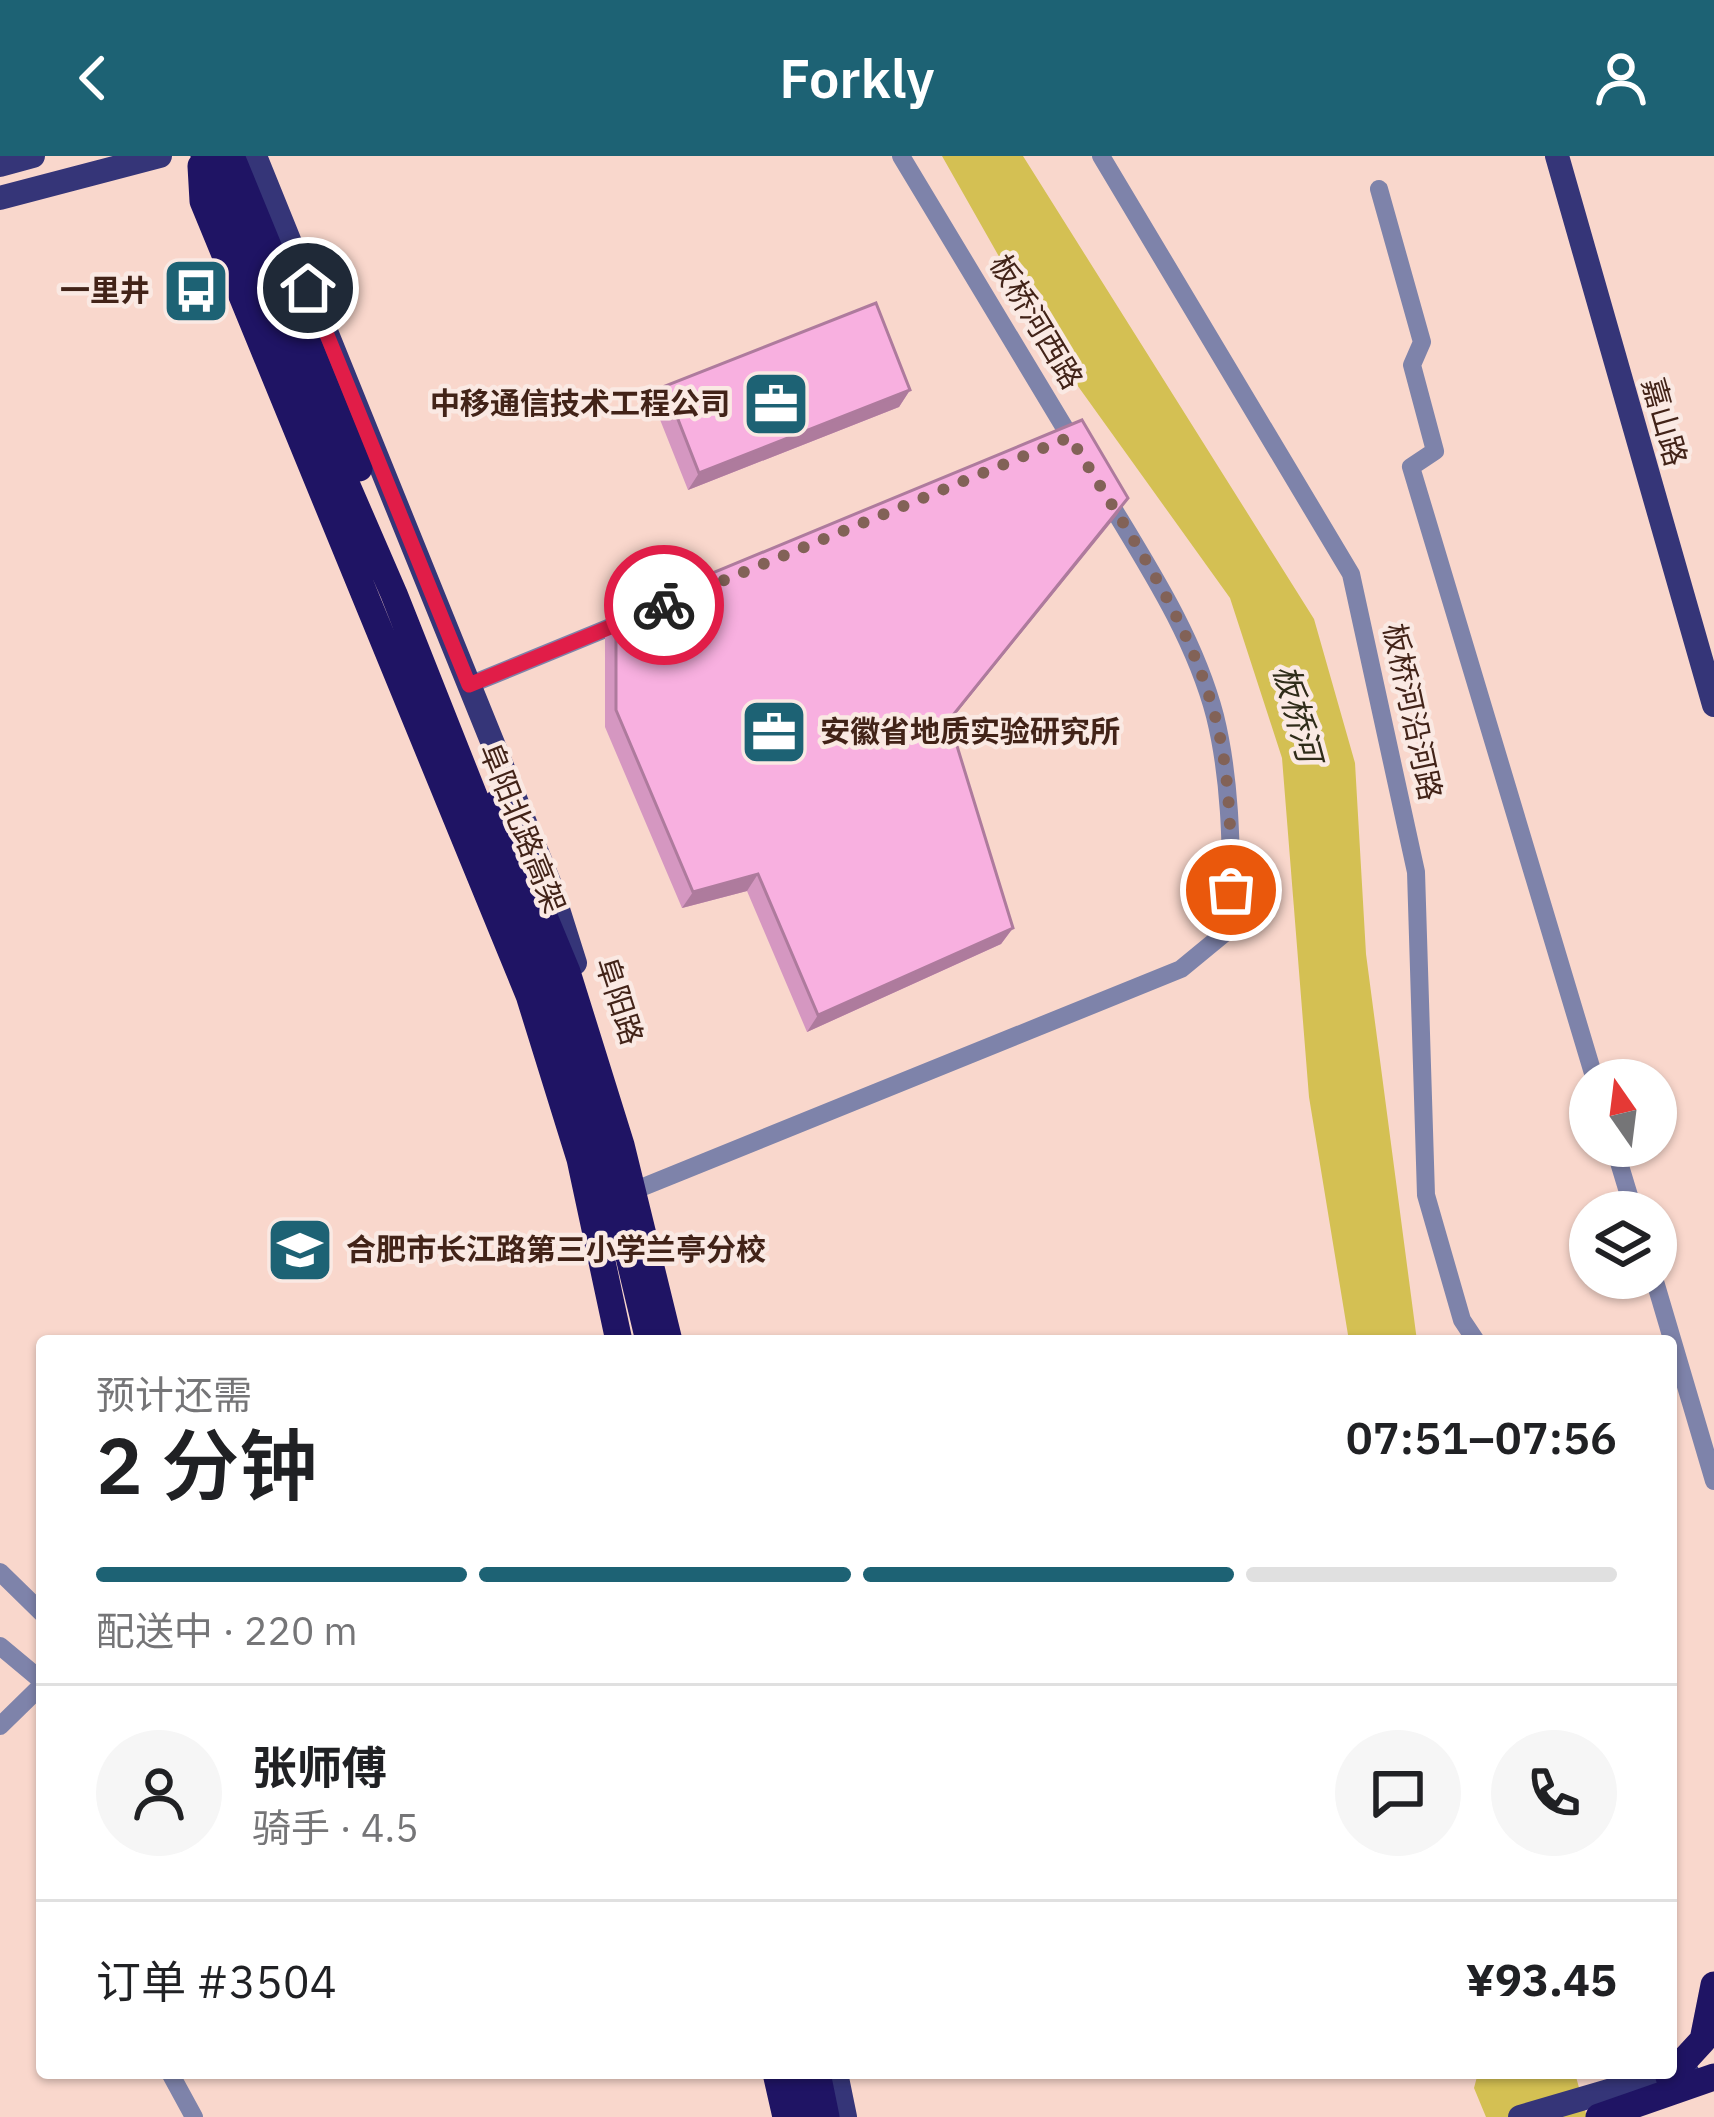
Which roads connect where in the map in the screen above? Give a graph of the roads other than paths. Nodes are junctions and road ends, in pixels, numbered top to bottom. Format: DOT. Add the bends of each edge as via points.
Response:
graph roads {
  1 [pos="33,156"];
  2 [pos="160,156"];
  3 [pos="202,156"];
  4 [pos="231,156"];
  5 [pos="255,156"];
  6 [pos="902,156"];
  7 [pos="1101,156"];
  8 [pos="1557,156"];
  9 [pos="0,165"];
  10 [pos="1379,189"];
  11 [pos="0,198"];
  12 [pos="1070,437"];
  13 [pos="1050,445"];
  14 [pos="1082,457"];
  15 [pos="1094,476"];
  16 [pos="649,611"];
  17 [pos="469,685"];
  18 [pos="1714,705"];
  19 [pos="1589,1059"];
  20 [pos="643,1187"];
  21 [pos="1660,1299"];
  22 [pos="618,1335"];
  23 [pos="648,1335"];
  24 [pos="668,1335"];
  25 [pos="680,1335"];
  26 [pos="1472,1335"];
  27 [pos="1671,1335"];
  28 [pos="1677,1356"];
  29 [pos="1714,1481"];
  30 [pos="0,1572"];
  31 [pos="36,1607"];
  32 [pos="0,1646"];
  33 [pos="36,1678"];
  34 [pos="36,1689"];
  35 [pos="0,1726"];
  36 [pos="1714,1985"];
  37 [pos="1677,2069"];
  38 [pos="1714,2073"];
  39 [pos="1677,2077"];
  40 [pos="173,2079"];
  41 [pos="777,2079"];
  42 [pos="799,2079"];
  43 [pos="819,2079"];
  44 [pos="837,2079"];
  45 [pos="1628,2079"];
  46 [pos="1602,2108"];
  47 [pos="194,2117"];
  48 [pos="786,2117"];
  49 [pos="806,2117"];
  50 [pos="826,2117"];
  51 [pos="845,2117"];
  52 [pos="1520,2117"];
  1 -- 9 [label="main road"];
  2 -- 11 [label="main road"];
  3 -- 22 [label="highway" via="202,201 529,995 580,1159"];
  3 -- 23 [label="highway, 阜阳北路高架" via="394,594 549,985"];
  4 -- 24 [label="highway, 阜阳北路高架" via="566,972 621,1145"];
  5 -- 17 [label="main road, 阜阳路"];
  6 -- 12 [label="street, 板桥河西路"];
  7 -- 26 [label="street, 板桥河沿河路" via="1351,574 1417,872 1426,1195"];
  8 -- 18 [label="main road, 嘉山路"];
  10 -- 19 [label="street" via="1422,342 1412,365 1435,451 1412,467"];
  12 -- 13 [label="street"];
  12 -- 14 [label="street, 板桥河西路"];
  15 -- 20 [label="street" via="1175,612 1215,715 1231,818 1232,927 1180,969"];
  16 -- 17 [label="street"];
  17 -- 20 [label="main road, 阜阳路" via="551,887"];
  20 -- 25 [label="main road, 阜阳路"];
  21 -- 27 [label="street"];
  28 -- 29 [label="street"];
  30 -- 31 [label="street"];
  32 -- 33 [label="street"];
  34 -- 35 [label="street"];
  36 -- 37 [label="highway" via="1702,2040"];
  38 -- 39 [label="main road"];
  38 -- 46 [label="highway"];
  40 -- 47 [label="street"];
  41 -- 48 [label="highway"];
  42 -- 49 [label="highway"];
  43 -- 50 [label="highway"];
  44 -- 51 [label="main road"];
  45 -- 46 [label="main road"];
  46 -- 52 [label="main road"];
}
